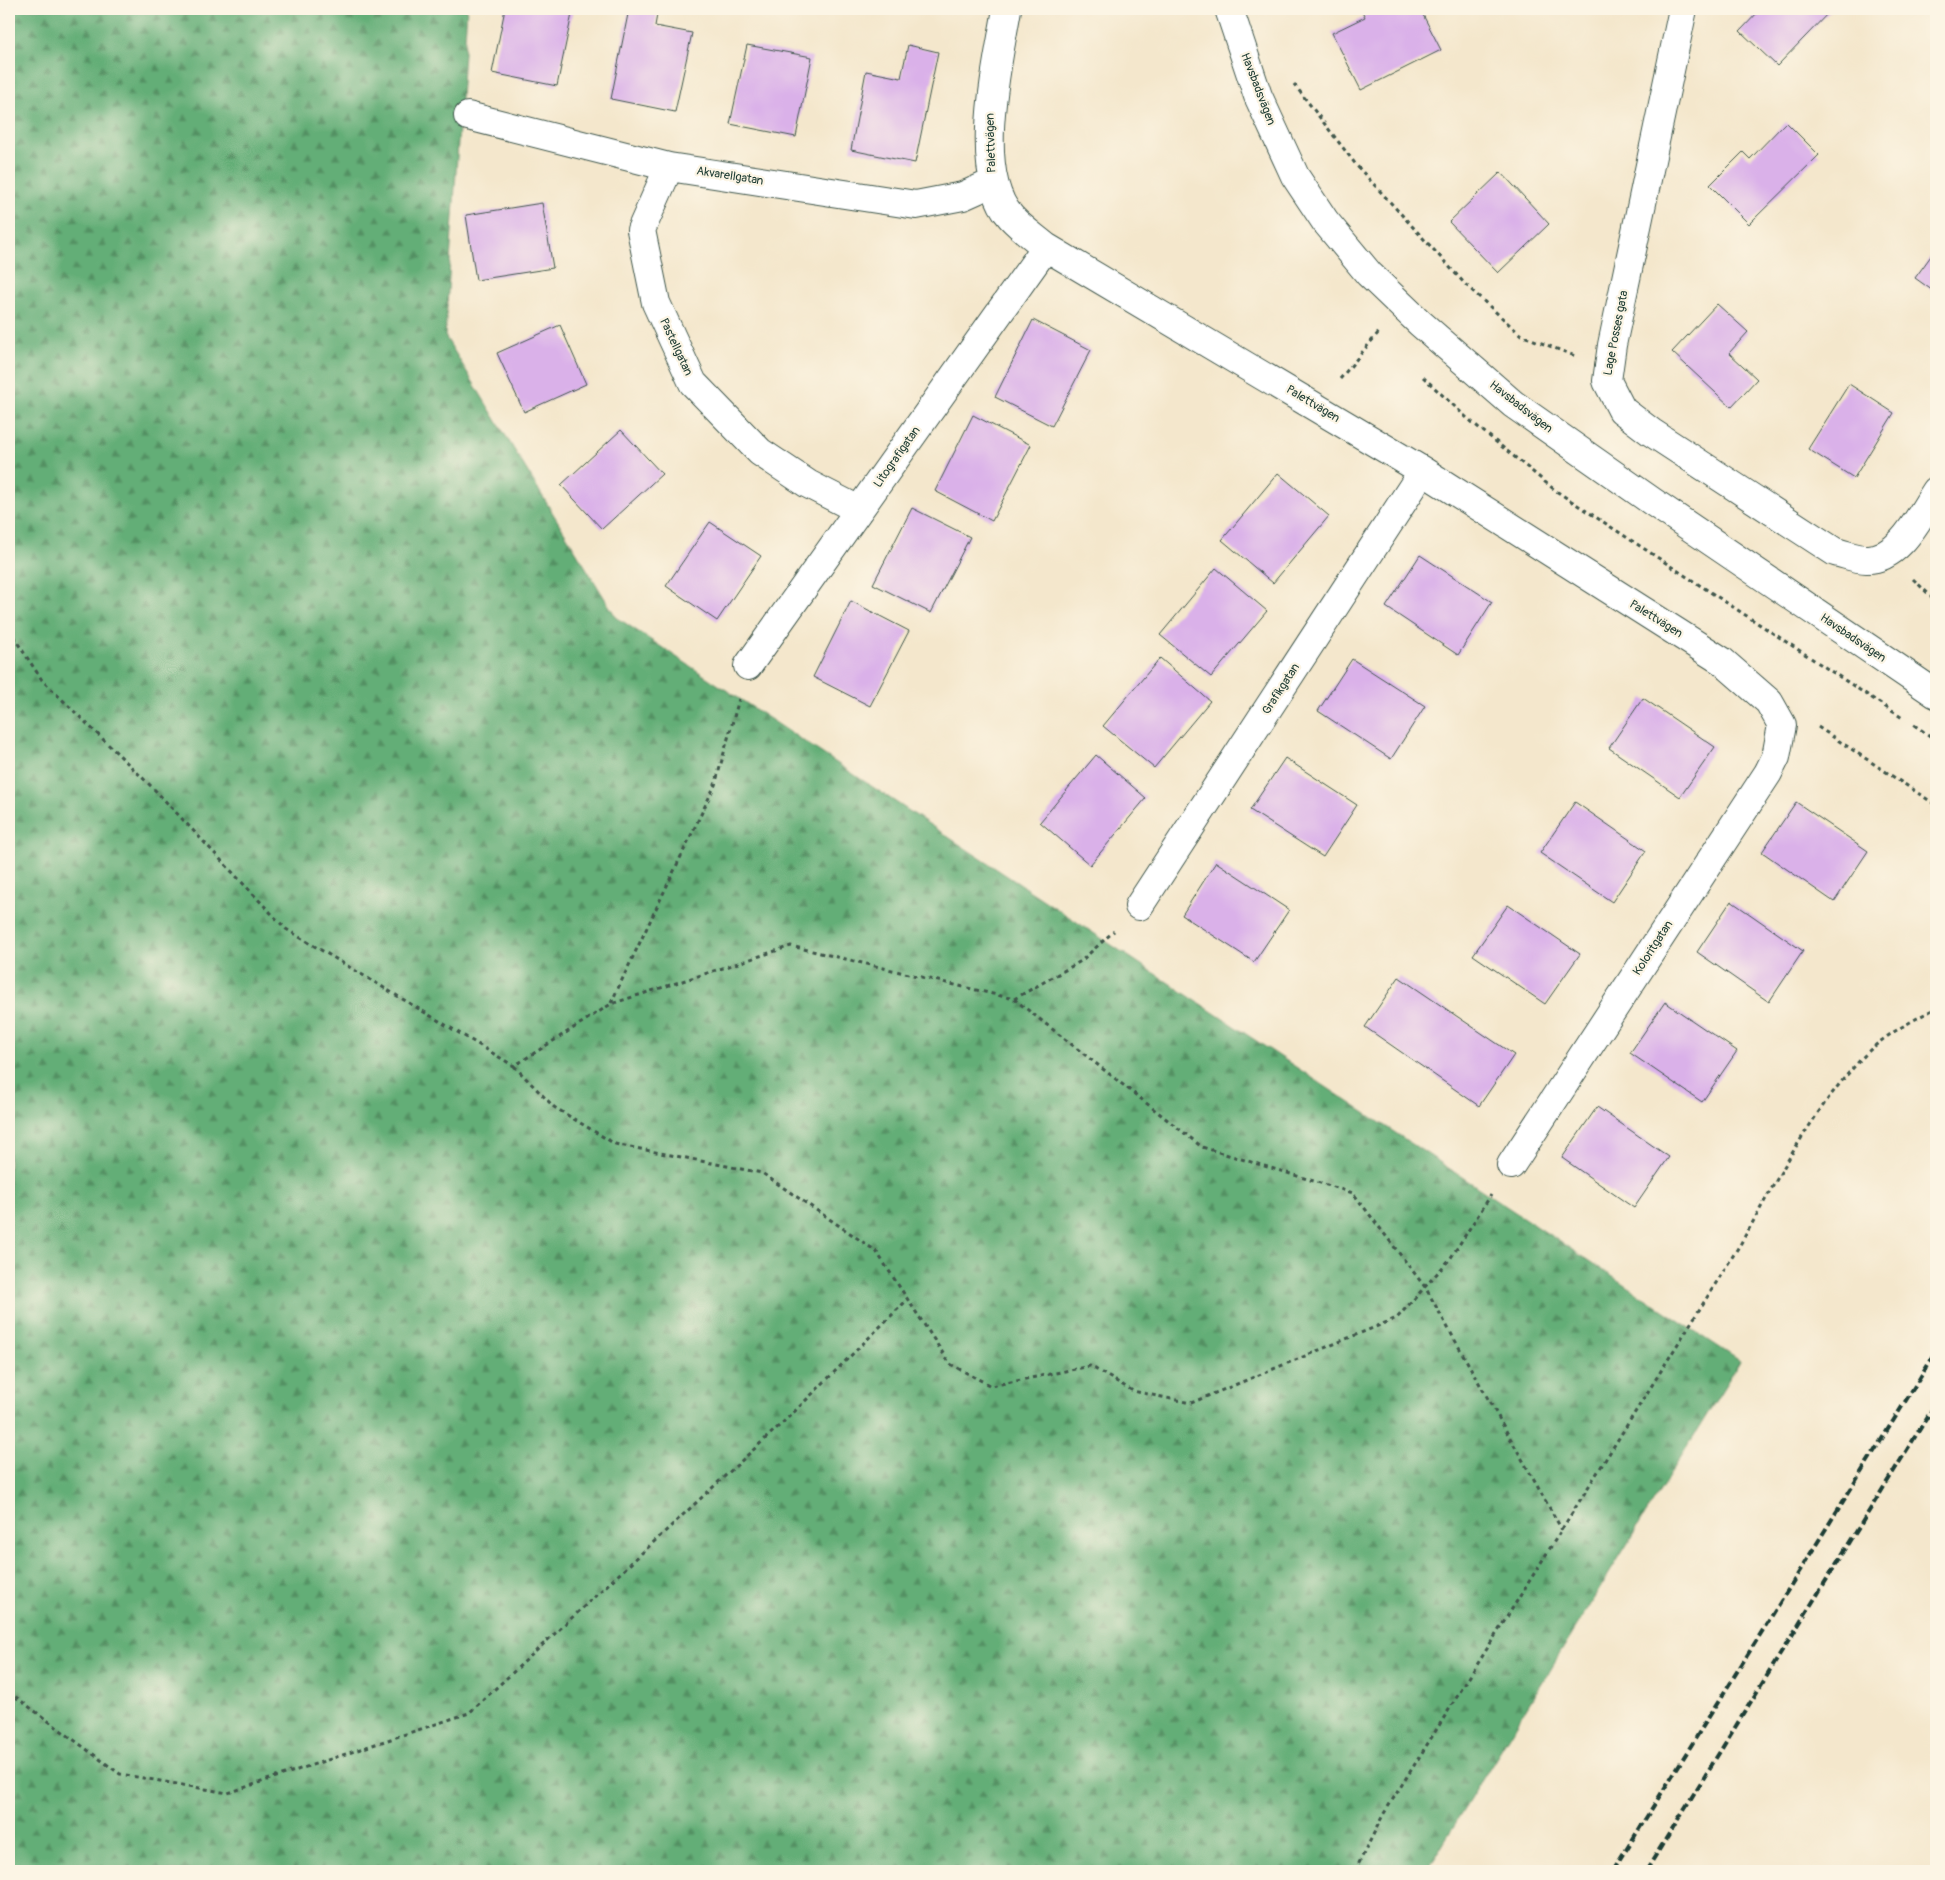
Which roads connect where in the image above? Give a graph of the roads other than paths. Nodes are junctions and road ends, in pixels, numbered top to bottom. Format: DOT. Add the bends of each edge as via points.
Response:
graph roads {
  1 [pos="1007,9"];
  2 [pos="1229,9"];
  3 [pos="1684,9"];
  4 [pos="468,116"];
  5 [pos="669,167"];
  6 [pos="992,183"];
  7 [pos="1046,247"];
  8 [pos="1423,471"];
  9 [pos="1936,490"];
  10 [pos="859,510"];
  11 [pos="748,666"];
  12 [pos="1936,694"];
  13 [pos="1775,713"];
  14 [pos="1140,906"];
  15 [pos="1511,1165"];
  1 -- 6 [label="street, Palettvägen" via="990,107"];
  2 -- 12 [label="street, Havsbadsvägen" via="1258,96 1295,176 1325,221 1369,274 1514,404"];
  3 -- 9 [label="street, Lage Posses gata" via="1606,381 1622,410 1651,432 1835,552 1866,559 1887,555 1908,533"];
  4 -- 5 [label="street, Akvarellgatan"];
  5 -- 6 [label="street, Akvarellgatan" via="916,205 963,196"];
  5 -- 10 [label="street, Pastellgatan" via="641,230 656,304 693,383 760,452 808,484"];
  6 -- 7 [label="street, Palettvägen" via="1010,216"];
  7 -- 8 [label="street, Palettvägen"];
  7 -- 10 [label="street, Litografigatan"];
  8 -- 13 [label="street, Palettvägen" via="1722,661"];
  8 -- 14 [label="street, Grafikgatan"];
  10 -- 11 [label="street, Litografigatan"];
  13 -- 15 [label="street, Koloritgatan" via="1776,757 1768,773"];
}
